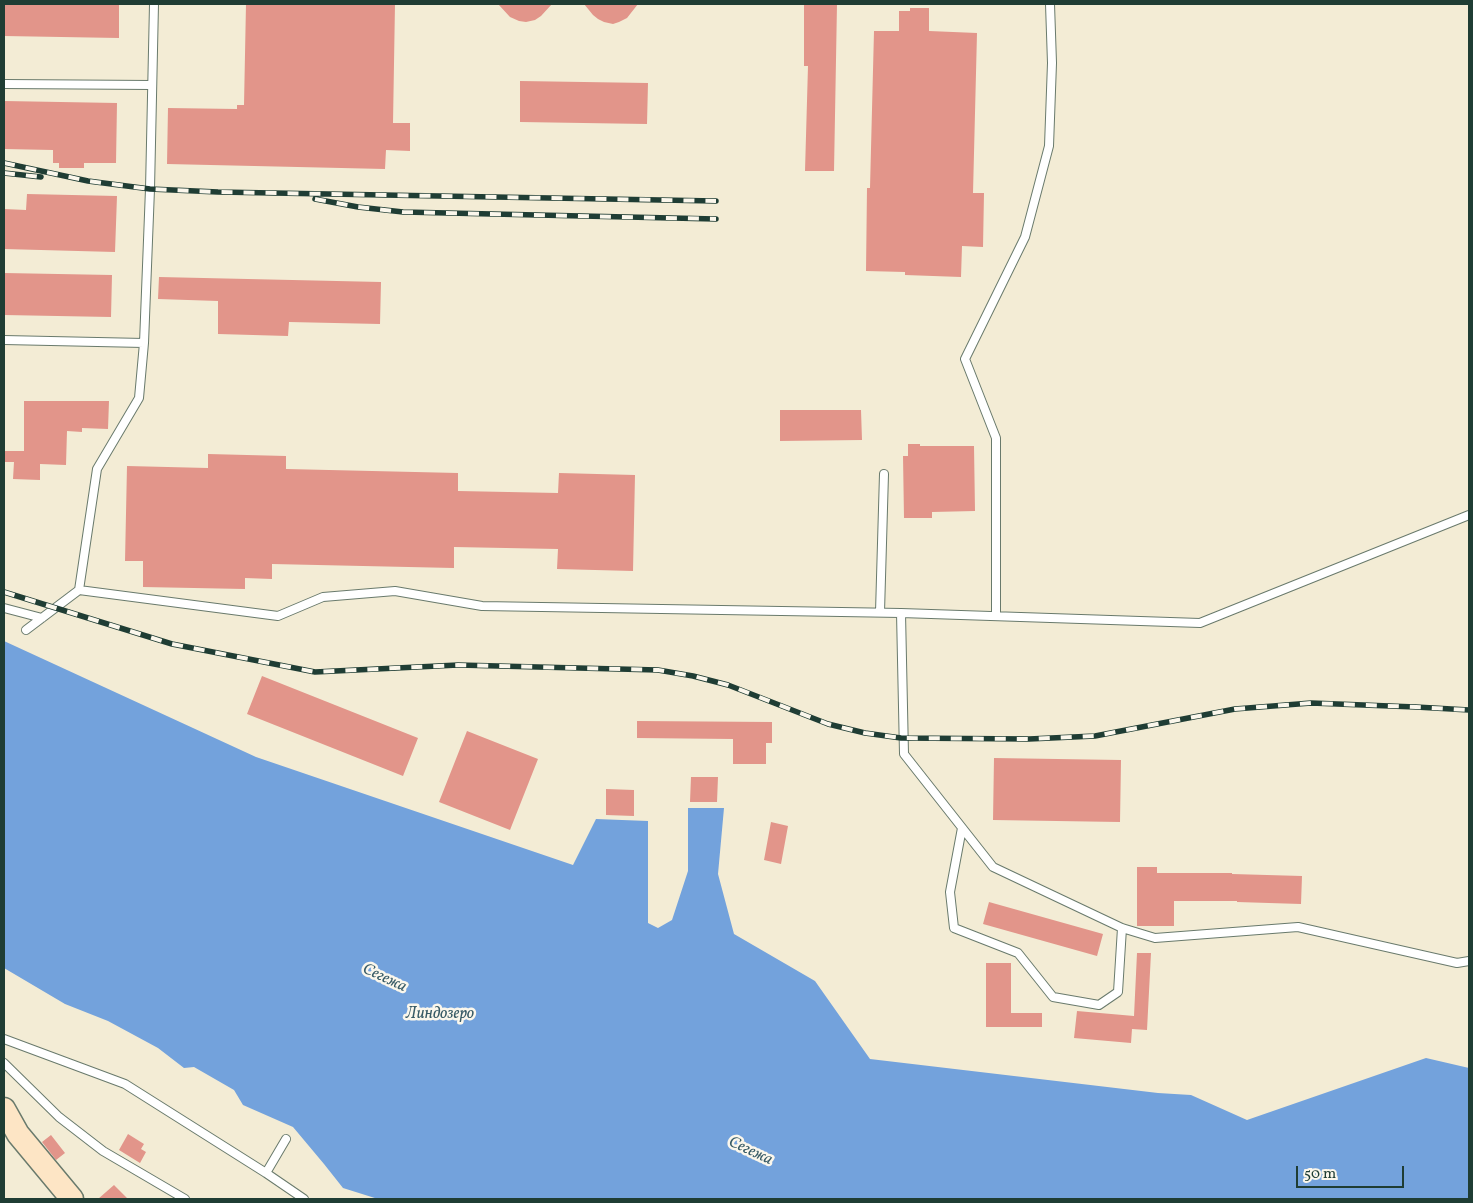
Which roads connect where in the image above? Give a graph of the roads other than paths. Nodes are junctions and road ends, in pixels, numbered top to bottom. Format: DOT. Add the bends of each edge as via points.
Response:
graph roads {
  1 [pos="154,4"];
  2 [pos="1050,4"];
  3 [pos="4,84"];
  4 [pos="152,85"];
  5 [pos="4,340"];
  6 [pos="144,343"];
  7 [pos="884,474"];
  8 [pos="1469,515"];
  9 [pos="80,590"];
  10 [pos="4,608"];
  11 [pos="880,612"];
  12 [pos="901,613"];
  13 [pos="996,616"];
  14 [pos="42,618"];
  15 [pos="26,630"];
  16 [pos="962,828"];
  17 [pos="1122,928"];
  18 [pos="1469,962"];
  19 [pos="4,1039"];
  20 [pos="4,1063"];
  21 [pos="4,1109"];
  22 [pos="286,1139"];
  23 [pos="266,1172"];
  24 [pos="72,1199"];
  25 [pos="185,1199"];
  26 [pos="304,1199"];
  1 -- 4 [label="lane"];
  2 -- 13 [label="lane" via="1049,146 1025,237 965,359 996,438"];
  3 -- 4 [label="lane"];
  4 -- 6 [label="lane"];
  5 -- 6 [label="lane"];
  6 -- 9 [label="lane" via="139,398 97,469"];
  7 -- 11 [label="lane"];
  8 -- 13 [label="lane" via="1200,624"];
  9 -- 11 [label="lane" via="278,616 323,597 395,591 482,606"];
  9 -- 14 [label="lane"];
  10 -- 14 [label="lane"];
  11 -- 12 [label="lane"];
  12 -- 13 [label="lane"];
  12 -- 16 [label="lane" via="904,754"];
  14 -- 15 [label="lane"];
  16 -- 17 [label="lane" via="993,867"];
  16 -- 17 [label="lane" via="950,892 954,928 1018,953 1053,997 1100,1005 1118,992"];
  17 -- 18 [label="lane" via="1155,938 1298,927 1457,963"];
  19 -- 23 [label="lane" via="125,1084"];
  20 -- 25 [label="lane" via="59,1117 103,1151"];
  21 -- 24 [label="street" via="18,1134"];
  22 -- 23 [label="lane"];
  23 -- 26 [label="lane"];
}
